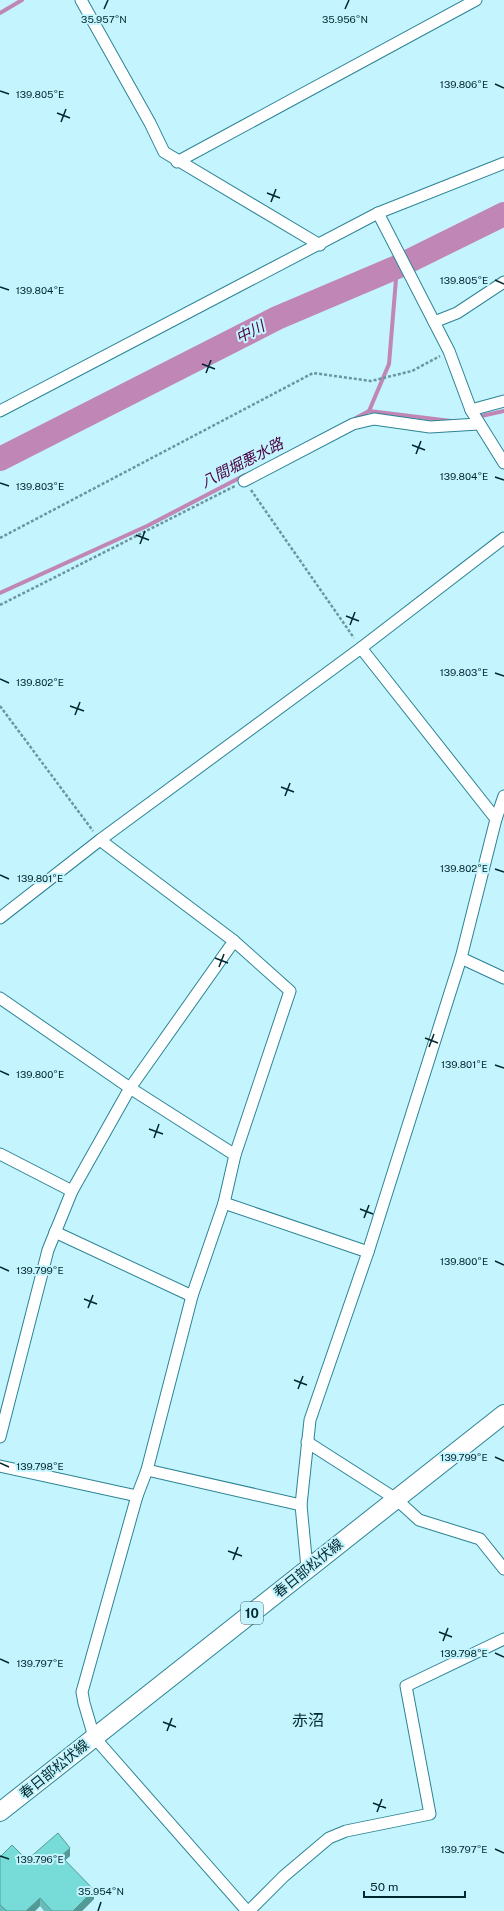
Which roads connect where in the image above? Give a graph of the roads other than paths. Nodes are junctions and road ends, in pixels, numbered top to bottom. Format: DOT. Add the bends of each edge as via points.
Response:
graph roads {
  1 [pos="81,0"];
  2 [pos="475,0"];
  3 [pos="177,162"];
  4 [pos="504,163"];
  5 [pos="378,213"];
  6 [pos="320,245"];
  7 [pos="504,282"];
  8 [pos="434,322"];
  9 [pos="504,401"];
  10 [pos="470,410"];
  11 [pos="0,412"];
  12 [pos="478,424"];
  13 [pos="504,463"];
  14 [pos="244,481"];
  15 [pos="504,538"];
  16 [pos="361,648"];
  17 [pos="504,796"];
  18 [pos="496,819"];
  19 [pos="100,840"];
  20 [pos="0,918"];
  21 [pos="234,941"];
  22 [pos="460,958"];
  23 [pos="504,978"];
  24 [pos="0,998"];
  25 [pos="130,1088"];
  26 [pos="0,1154"];
  27 [pos="235,1155"];
  28 [pos="72,1191"];
  29 [pos="224,1203"];
  30 [pos="55,1232"];
  31 [pos="368,1252"];
  32 [pos="192,1296"];
  33 [pos="504,1414"];
  34 [pos="0,1437"];
  35 [pos="307,1442"];
  36 [pos="0,1466"];
  37 [pos="147,1470"];
  38 [pos="137,1496"];
  39 [pos="396,1499"];
  40 [pos="301,1505"];
  41 [pos="307,1568"];
  42 [pos="504,1569"];
  43 [pos="504,1639"];
  44 [pos="94,1737"];
  45 [pos="0,1812"];
  46 [pos="248,1911"];
  1 -- 3 [label="street" via="164,152"];
  2 -- 3 [label="street"];
  3 -- 6 [label="street"];
  4 -- 5 [label="street"];
  5 -- 6 [label="street"];
  5 -- 8 [label="street"];
  6 -- 11 [label="street"];
  7 -- 8 [label="street" via="456,313"];
  8 -- 10 [label="street" via="449,351"];
  9 -- 10 [label="street"];
  10 -- 12 [label="street"];
  12 -- 13 [label="street"];
  12 -- 14 [label="street" via="430,426 374,419 353,424"];
  15 -- 16 [label="street"];
  16 -- 18 [label="street"];
  16 -- 19 [label="street"];
  17 -- 18 [label="street"];
  18 -- 22 [label="street"];
  19 -- 20 [label="street"];
  19 -- 21 [label="street"];
  21 -- 25 [label="street"];
  21 -- 27 [label="street" via="290,991"];
  22 -- 23 [label="street"];
  22 -- 31 [label="street"];
  24 -- 25 [label="street"];
  25 -- 27 [label="street"];
  25 -- 28 [label="street"];
  26 -- 28 [label="street"];
  27 -- 29 [label="street"];
  28 -- 30 [label="street"];
  29 -- 31 [label="street"];
  29 -- 32 [label="street"];
  30 -- 32 [label="street"];
  30 -- 34 [label="street" via="48,1250"];
  31 -- 35 [label="street" via="310,1420"];
  32 -- 37 [label="street"];
  33 -- 39 [label="main road, 春日部松伏線 / 10"];
  35 -- 39 [label="street"];
  35 -- 40 [label="street"];
  36 -- 38 [label="street"];
  37 -- 38 [label="street"];
  37 -- 40 [label="street"];
  38 -- 44 [label="street" via="82,1692"];
  39 -- 41 [label="main road, 春日部松伏線 / 10"];
  39 -- 42 [label="street" via="418,1520 480,1539"];
  40 -- 41 [label="street"];
  41 -- 44 [label="main road, 春日部松伏線 / 10"];
  43 -- 46 [label="street" via="406,1686 430,1814 346,1831 329,1838"];
  44 -- 45 [label="main road, 春日部松伏線 / 10"];
  44 -- 46 [label="street"];
}
